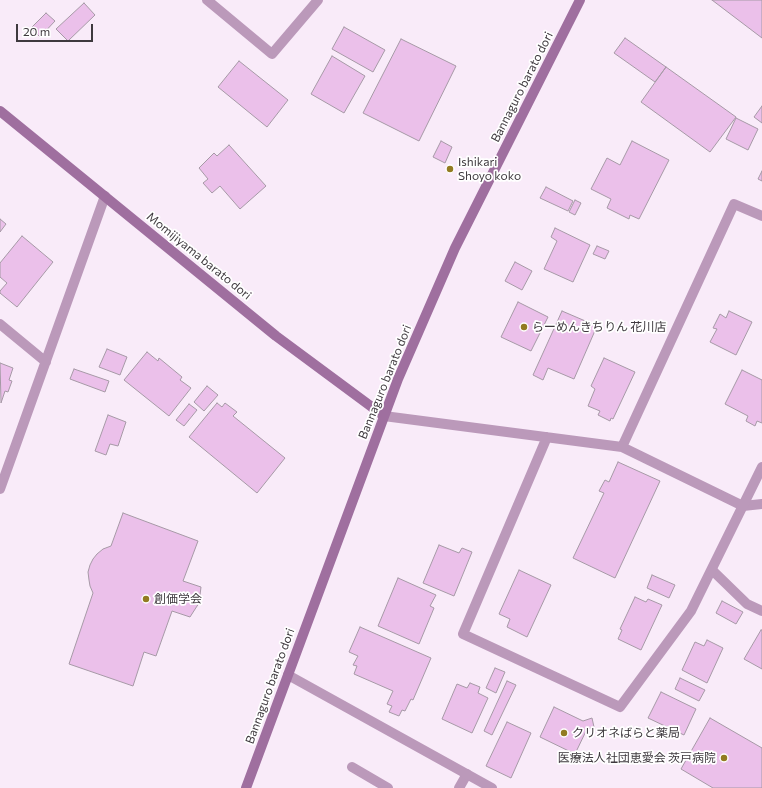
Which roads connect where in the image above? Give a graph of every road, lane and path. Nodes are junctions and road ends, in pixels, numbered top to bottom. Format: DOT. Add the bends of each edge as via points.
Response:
graph roads {
  1 [pos="207,0"];
  2 [pos="318,0"];
  3 [pos="580,0"];
  4 [pos="0,111"];
  5 [pos="105,196"];
  6 [pos="762,216"];
  7 [pos="0,324"];
  8 [pos="46,362"];
  9 [pos="384,416"];
  10 [pos="547,437"];
  11 [pos="622,447"];
  12 [pos="762,467"];
  13 [pos="0,489"];
  14 [pos="762,504"];
  15 [pos="743,506"];
  16 [pos="712,570"];
  17 [pos="762,611"];
  18 [pos="288,675"];
  19 [pos="352,767"];
  20 [pos="467,774"];
  21 [pos="246,788"];
  22 [pos="388,788"];
  23 [pos="459,788"];
  24 [pos="492,788"];
  1 -- 2 [label="street" via="272,54"];
  3 -- 9 [label="main road, Bannaguro barato dori" via="456,248"];
  4 -- 5 [label="main road, Momijiyama barato dori"];
  5 -- 8 [label="street"];
  5 -- 9 [label="main road, Momijiyama barato dori" via="276,336"];
  6 -- 11 [label="street" via="734,204"];
  7 -- 8 [label="street"];
  8 -- 13 [label="street"];
  9 -- 10 [label="street"];
  9 -- 18 [label="main road, Bannaguro barato dori"];
  10 -- 11 [label="street"];
  10 -- 16 [label="street" via="463,634 620,707 691,611"];
  11 -- 15 [label="street"];
  12 -- 15 [label="street"];
  14 -- 15 [label="street"];
  15 -- 16 [label="street"];
  16 -- 17 [label="street" via="747,604"];
  18 -- 20 [label="street"];
  18 -- 21 [label="main road, Bannaguro barato dori"];
  19 -- 22 [label="street"];
  20 -- 23 [label="street"];
  20 -- 24 [label="street"];
}
